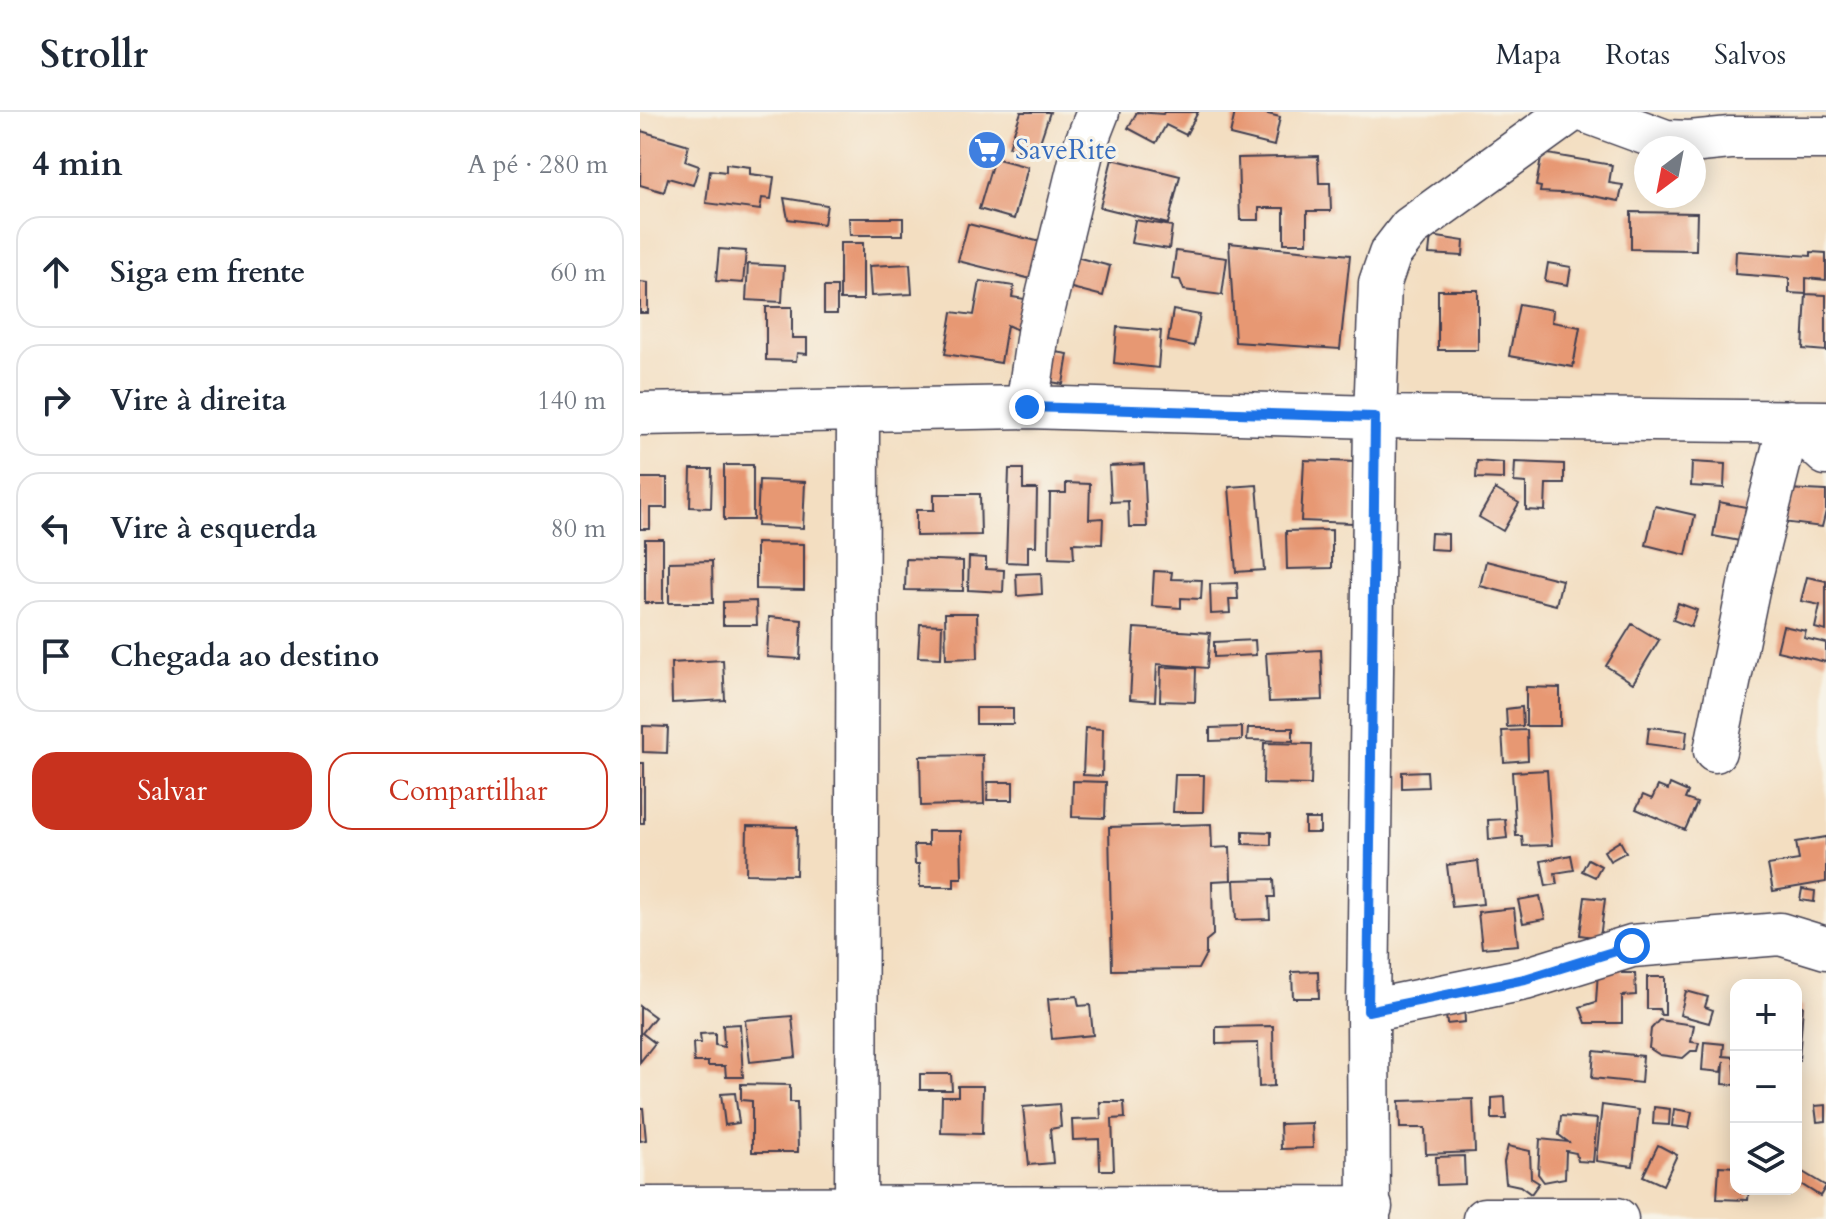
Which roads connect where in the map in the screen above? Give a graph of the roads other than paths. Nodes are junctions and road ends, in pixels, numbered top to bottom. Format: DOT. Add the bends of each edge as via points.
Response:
graph roads {
  1 [pos="1098,112"];
  2 [pos="1570,112"];
  3 [pos="1587,112"];
  4 [pos="1826,138"];
  5 [pos="1027,407"];
  6 [pos="858,410"];
  7 [pos="640,414"];
  8 [pos="1375,417"];
  9 [pos="1808,422"];
  10 [pos="1826,454"];
  11 [pos="1715,751"];
  12 [pos="1826,948"];
  13 [pos="1368,1011"];
  14 [pos="640,1208"];
  15 [pos="856,1213"];
  16 [pos="1370,1213"];
  17 [pos="1484,1219"];
  18 [pos="1617,1219"];
  1 -- 5 [label="street" via="1082,153 1038,333"];
  2 -- 8 [label="street" via="1410,228 1390,254 1380,283"];
  3 -- 4 [label="street" via="1666,141"];
  5 -- 6 [label="street"];
  5 -- 8 [label="street"];
  6 -- 7 [label="street"];
  6 -- 15 [label="street"];
  8 -- 9 [label="street"];
  8 -- 13 [label="street"];
  9 -- 10 [label="street"];
  9 -- 11 [label="street" via="1749,585"];
  12 -- 13 [label="street" via="1780,934 1632,946 1525,979"];
  13 -- 16 [label="street"];
  14 -- 15 [label="street"];
  15 -- 16 [label="street"];
  17 -- 18 [label="street"];
}
